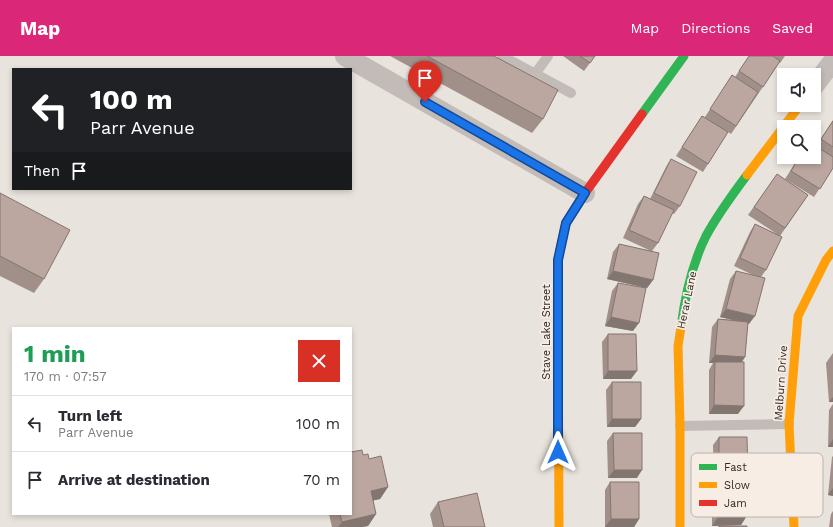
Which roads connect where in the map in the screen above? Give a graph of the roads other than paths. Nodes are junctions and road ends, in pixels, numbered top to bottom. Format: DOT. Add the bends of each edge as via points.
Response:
graph roads {
  1 [pos="345,56"];
  2 [pos="502,56"];
  3 [pos="548,56"];
  4 [pos="684,56"];
  5 [pos="833,61"];
  6 [pos="535,74"];
  7 [pos="821,77"];
  8 [pos="571,93"];
  9 [pos="795,112"];
  10 [pos="585,193"];
  11 [pos="833,251"];
  12 [pos="790,424"];
  13 [pos="680,426"];
  14 [pos="791,453"];
  15 [pos="794,517"];
  16 [pos="559,527"];
  17 [pos="680,527"];
  18 [pos="794,527"];
  1 -- 10 [label="street"];
  2 -- 6 [label="lane"];
  3 -- 6 [label="lane"];
  4 -- 10 [label="street, Stave Lake Street"];
  5 -- 7 [label="street"];
  6 -- 8 [label="lane"];
  9 -- 13 [label="street, Herar Lane" via="728,200 706,237 693,269 678,346"];
  10 -- 16 [label="street, Stave Lake Street" via="566,223 558,260"];
  11 -- 12 [label="street, Melburn Drive" via="798,316"];
  12 -- 13 [label="lane"];
  12 -- 14 [label="street, Melburn Drive"];
  13 -- 17 [label="street, Herar Lane"];
  15 -- 18 [label="street, Melburn Drive"];
}
